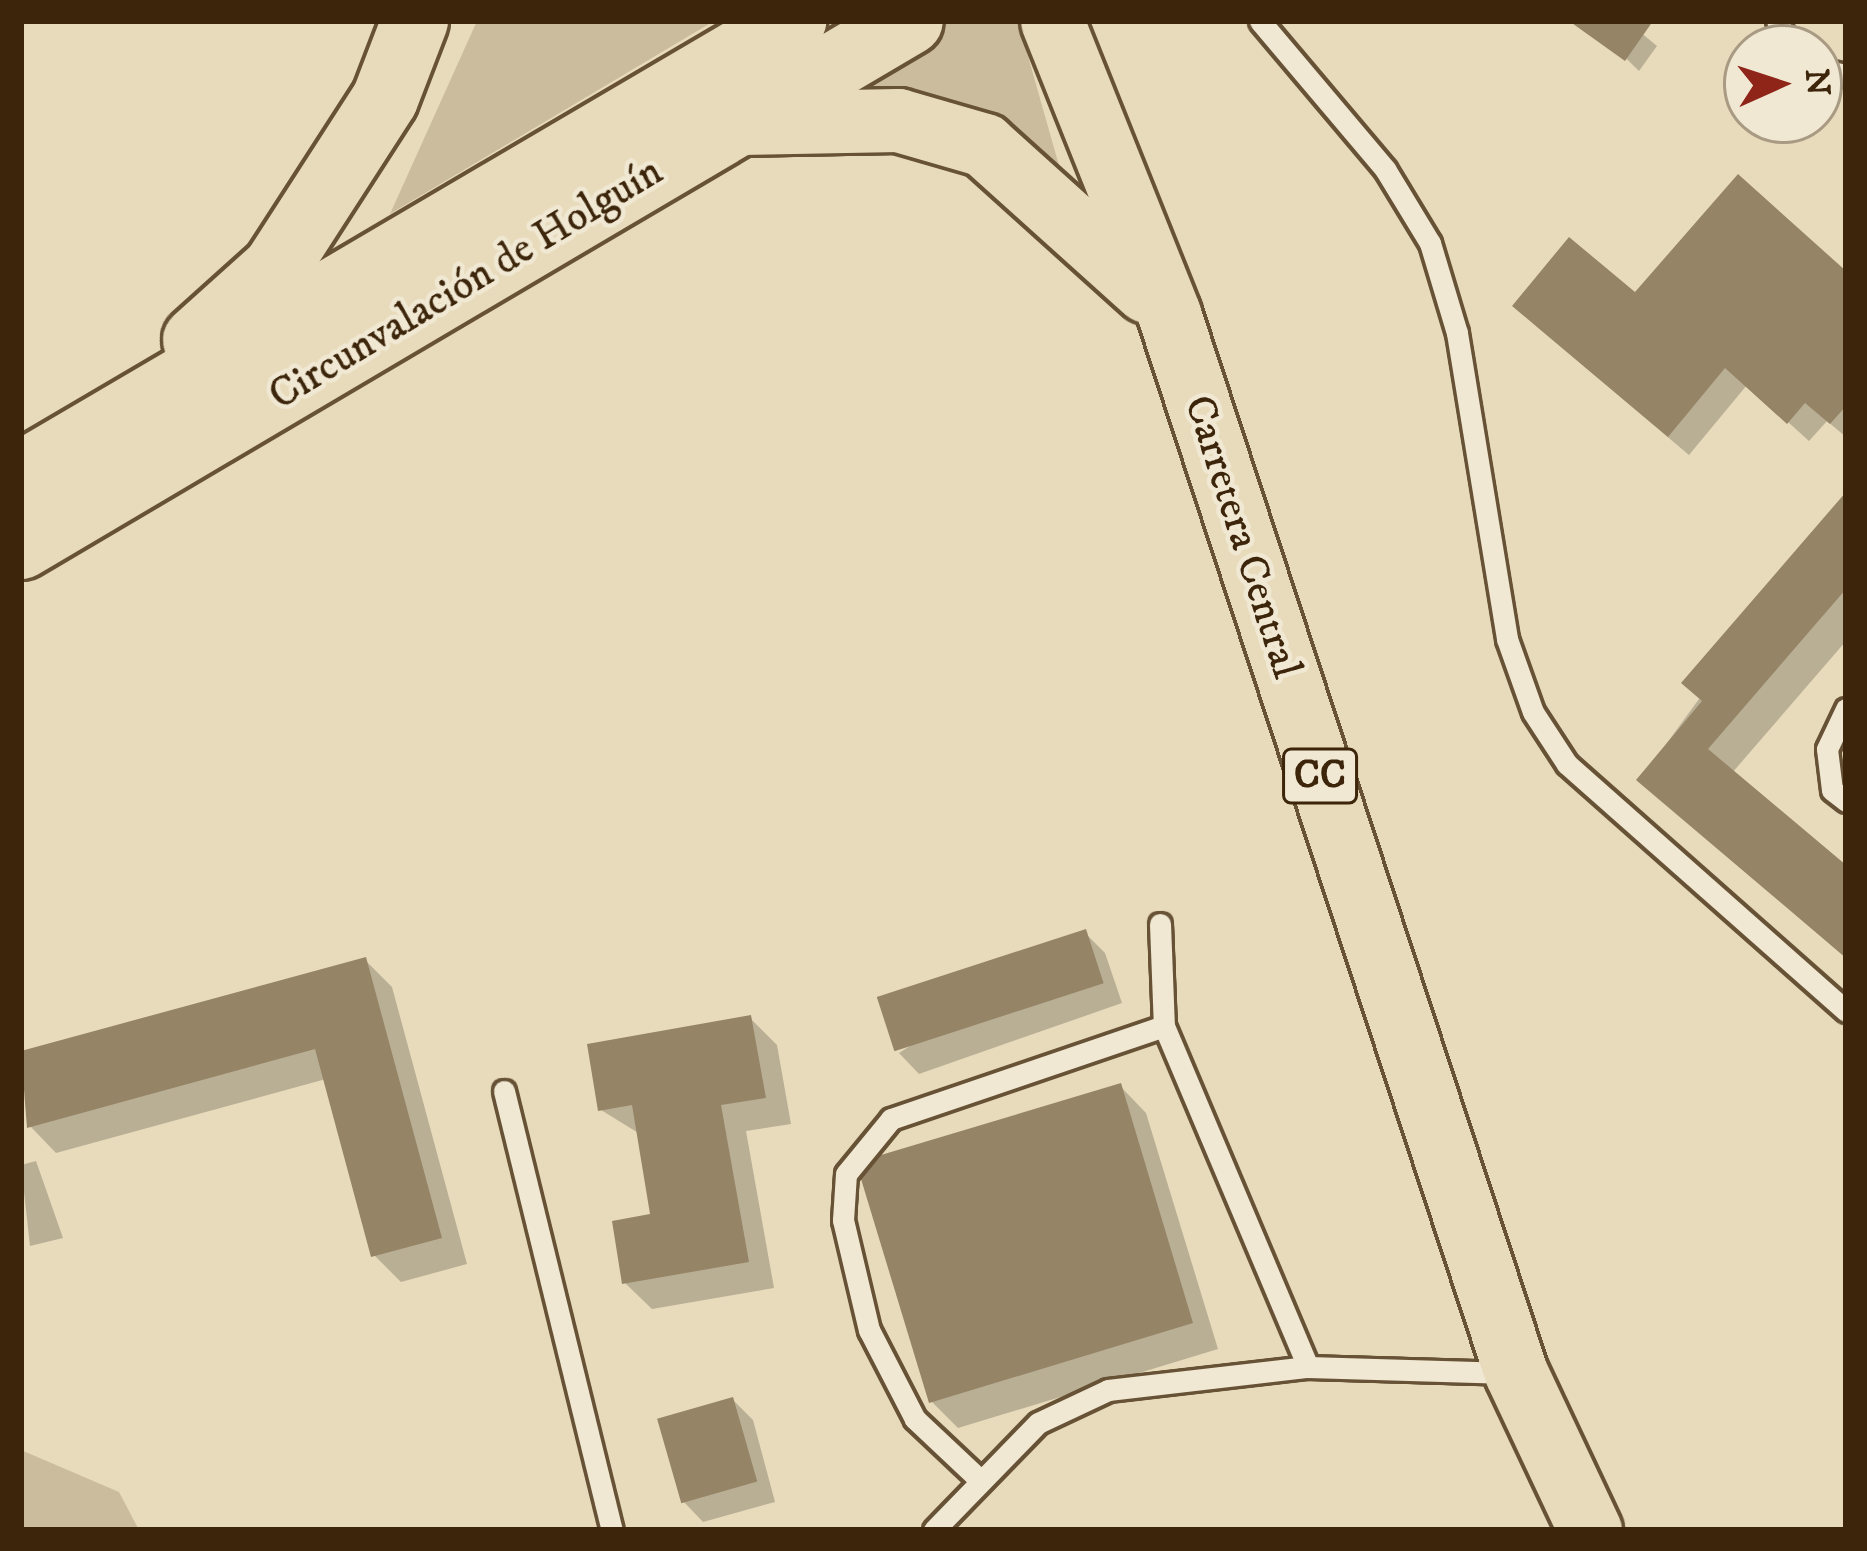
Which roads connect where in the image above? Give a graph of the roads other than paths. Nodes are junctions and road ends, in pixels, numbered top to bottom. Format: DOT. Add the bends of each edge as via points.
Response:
graph roads {
  1 [pos="416,21"];
  2 [pos="793,21"];
  3 [pos="910,21"];
  4 [pos="1260,21"];
  5 [pos="1056,22"];
  6 [pos="740,123"];
  7 [pos="1169,314"];
  8 [pos="97,430"];
  9 [pos="21,475"];
  10 [pos="21,546"];
  11 [pos="1846,709"];
  12 [pos="1846,801"];
  13 [pos="1160,924"];
  14 [pos="1846,1011"];
  15 [pos="1164,1026"];
  16 [pos="504,1091"];
  17 [pos="1308,1366"];
  18 [pos="1516,1372"];
  19 [pos="981,1481"];
  20 [pos="612,1530"];
  21 [pos="934,1530"];
  22 [pos="1590,1530"];
  1 -- 8 [label="highway" via="385,99 276,268"];
  2 -- 8 [label="highway, Circunvalación de Holguín"];
  3 -- 6 [label="highway, Circunvalación de Holguín"];
  4 -- 14 [label="lane" via="1384,169 1430,244 1457,333 1507,639 1533,712 1567,764"];
  5 -- 7 [label="main road, Carretera Central / CC"];
  6 -- 7 [label="main road" via="898,120 984,145"];
  6 -- 10 [label="highway, Circunvalación de Holguín"];
  7 -- 18 [label="main road, Carretera Central / CC"];
  8 -- 9 [label="highway, Circunvalación de Holguín"];
  11 -- 12 [label="lane" via="1827,749 1832,790"];
  13 -- 15 [label="lane"];
  15 -- 17 [label="lane"];
  15 -- 19 [label="lane" via="891,1119 846,1174 843,1220 869,1330 915,1419"];
  16 -- 20 [label="lane"];
  17 -- 18 [label="lane"];
  17 -- 19 [label="lane" via="1108,1390 1037,1424"];
  18 -- 22 [label="main road, Carretera Central / CC"];
  19 -- 21 [label="lane"];
}
